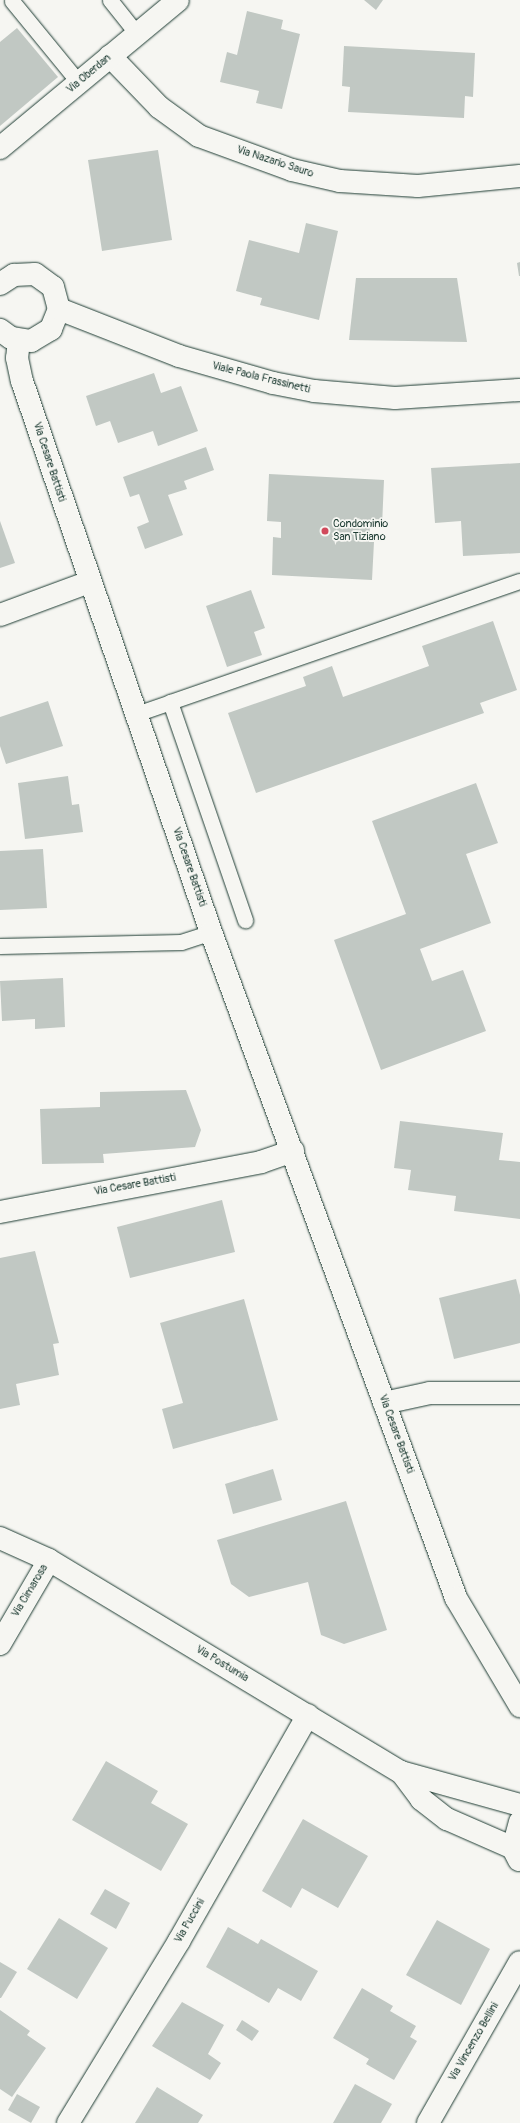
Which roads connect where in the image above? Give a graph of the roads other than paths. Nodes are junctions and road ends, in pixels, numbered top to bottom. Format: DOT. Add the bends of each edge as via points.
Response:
graph roads {
  1 [pos="110,0"];
  2 [pos="178,0"];
  3 [pos="12,1"];
  4 [pos="137,34"];
  5 [pos="110,56"];
  6 [pos="78,83"];
  7 [pos="0,148"];
  8 [pos="520,176"];
  9 [pos="1,280"];
  10 [pos="59,309"];
  11 [pos="0,330"];
  12 [pos="20,340"];
  13 [pos="520,390"];
  14 [pos="520,581"];
  15 [pos="89,582"];
  16 [pos="0,615"];
  17 [pos="170,702"];
  18 [pos="136,714"];
  19 [pos="245,920"];
  20 [pos="211,932"];
  21 [pos="0,946"];
  22 [pos="292,1151"];
  23 [pos="0,1212"];
  24 [pos="520,1393"];
  25 [pos="384,1403"];
  26 [pos="0,1526"];
  27 [pos="0,1538"];
  28 [pos="46,1558"];
  29 [pos="0,1644"];
  30 [pos="520,1706"];
  31 [pos="308,1715"];
  32 [pos="401,1772"];
  33 [pos="520,1805"];
  34 [pos="520,1822"];
  35 [pos="517,1855"];
  36 [pos="520,1962"];
  37 [pos="68,2123"];
  38 [pos="428,2123"];
  1 -- 4 [label="lane"];
  2 -- 4 [label="street, Via Oberdan"];
  3 -- 6 [label="lane"];
  4 -- 5 [label="street, Via Oberdan"];
  5 -- 6 [label="street, Via Oberdan"];
  5 -- 8 [label="street, Via Nazario Sauro" via="159,107 199,136 292,170 340,181 418,186"];
  6 -- 7 [label="street, Via Oberdan"];
  9 -- 10 [label="street" via="25,272 46,279 58,297"];
  10 -- 12 [label="street" via="51,330 31,341"];
  10 -- 13 [label="street, Viale Paola Frassinetti" via="179,356 273,383 314,391 395,398"];
  11 -- 12 [label="street"];
  12 -- 15 [label="street, Via Cesare Battisti" via="17,358 22,381"];
  14 -- 17 [label="lane"];
  15 -- 16 [label="street"];
  15 -- 18 [label="street, Via Cesare Battisti"];
  17 -- 18 [label="lane"];
  17 -- 19 [label="lane"];
  18 -- 20 [label="street, Via Cesare Battisti"];
  20 -- 21 [label="lane" via="181,942"];
  20 -- 22 [label="street, Via Cesare Battisti"];
  22 -- 23 [label="street, Via Cesare Battisti" via="261,1162"];
  22 -- 25 [label="street, Via Cesare Battisti"];
  24 -- 25 [label="street" via="430,1393"];
  25 -- 30 [label="street, Via Cesare Battisti" via="456,1598"];
  26 -- 28 [label="street, Via Postumia"];
  27 -- 28 [label="street, Via Postumia"];
  28 -- 29 [label="street, Via Cimarosa"];
  28 -- 31 [label="street, Via Postumia"];
  31 -- 32 [label="street, Via Postumia"];
  31 -- 37 [label="street, Via Puccini" via="179,1941"];
  32 -- 33 [label="street, Via Postumia"];
  32 -- 35 [label="street, Via Postumia" via="420,1799 447,1819"];
  34 -- 35 [label="street, Via Postumia"];
  36 -- 38 [label="street, Via Vincenzo Bellini"];
}
